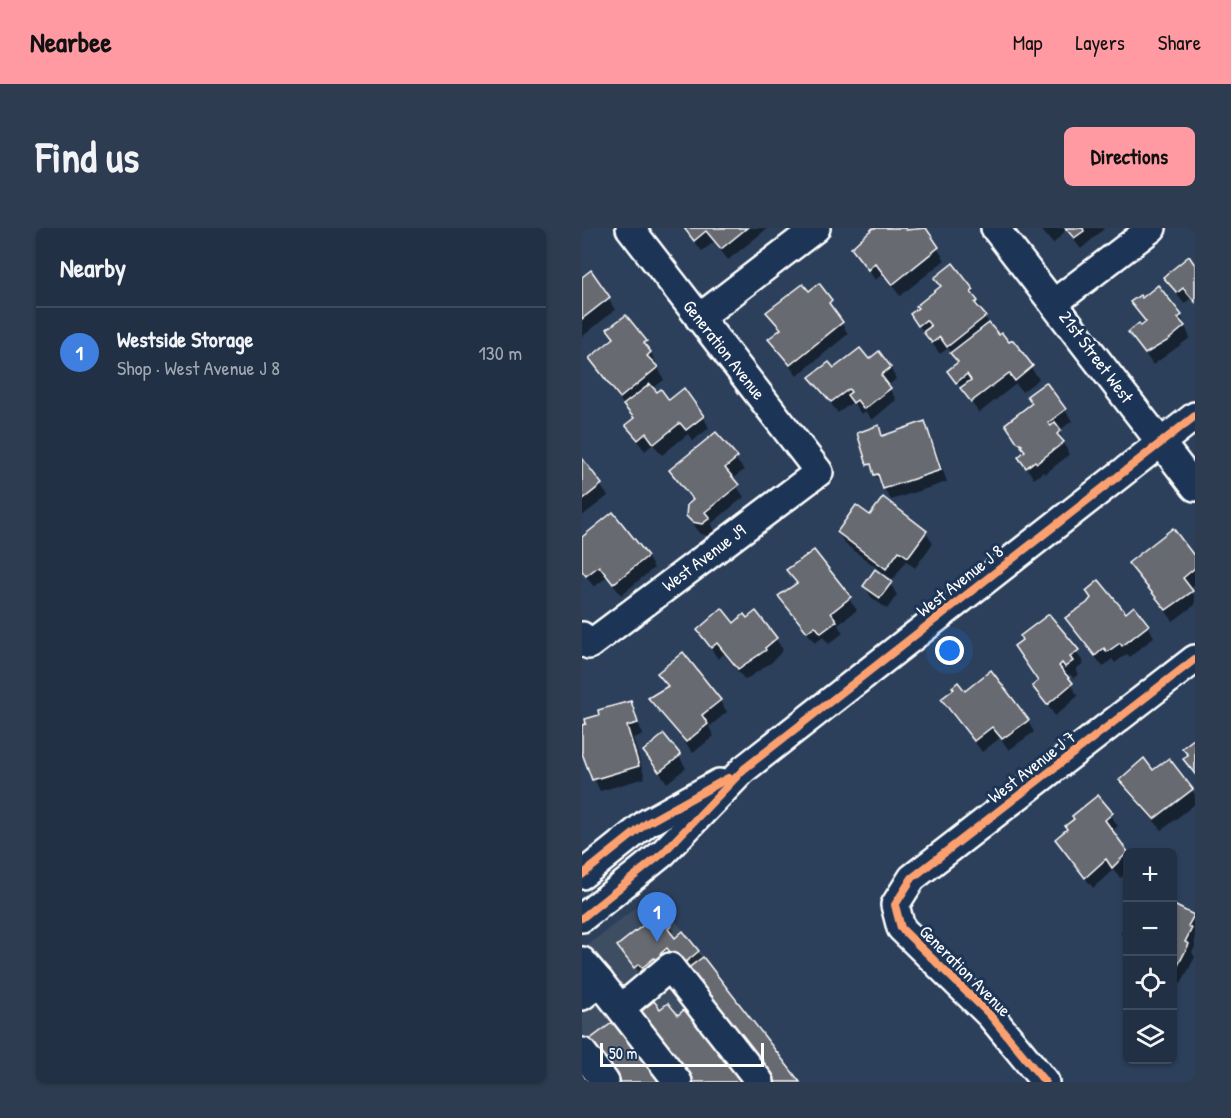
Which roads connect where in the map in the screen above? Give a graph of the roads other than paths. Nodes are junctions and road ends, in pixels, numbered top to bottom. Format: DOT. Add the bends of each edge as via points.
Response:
graph roads {
  1 [pos="630,228"];
  2 [pos="816,228"];
  3 [pos="995,228"];
  4 [pos="1152,228"];
  5 [pos="1054,303"];
  6 [pos="699,318"];
  7 [pos="1195,416"];
  8 [pos="1161,443"];
  9 [pos="819,472"];
  10 [pos="1195,487"];
  11 [pos="586,641"];
  12 [pos="1195,659"];
  13 [pos="744,769"];
  14 [pos="582,875"];
  15 [pos="896,905"];
  16 [pos="582,918"];
  17 [pos="582,961"];
  18 [pos="591,989"];
  19 [pos="621,1008"];
  20 [pos="582,1053"];
  21 [pos="605,1082"];
  22 [pos="678,1082"];
  23 [pos="760,1082"];
  24 [pos="1045,1082"];
  1 -- 6 [label="street, Generation Avenue"];
  2 -- 6 [label="street"];
  3 -- 5 [label="street, 21st Street West"];
  4 -- 5 [label="street"];
  5 -- 8 [label="street, 21st Street West"];
  6 -- 9 [label="street, Generation Avenue"];
  7 -- 8 [label="street, West Avenue J 8"];
  8 -- 10 [label="street, 21st Street West"];
  8 -- 13 [label="street, West Avenue J 8"];
  9 -- 11 [label="street, West Avenue J9"];
  12 -- 15 [label="street, West Avenue J 7" via="912,878"];
  13 -- 14 [label="street, West Avenue J 8" via="647,823"];
  13 -- 16 [label="street, West Avenue J 8" via="663,853"];
  15 -- 24 [label="street, Generation Avenue" via="901,928 990,1015"];
  17 -- 18 [label="street"];
  18 -- 19 [label="street"];
  19 -- 22 [label="street"];
  19 -- 23 [label="street" via="670,967"];
  20 -- 21 [label="street"];
}
